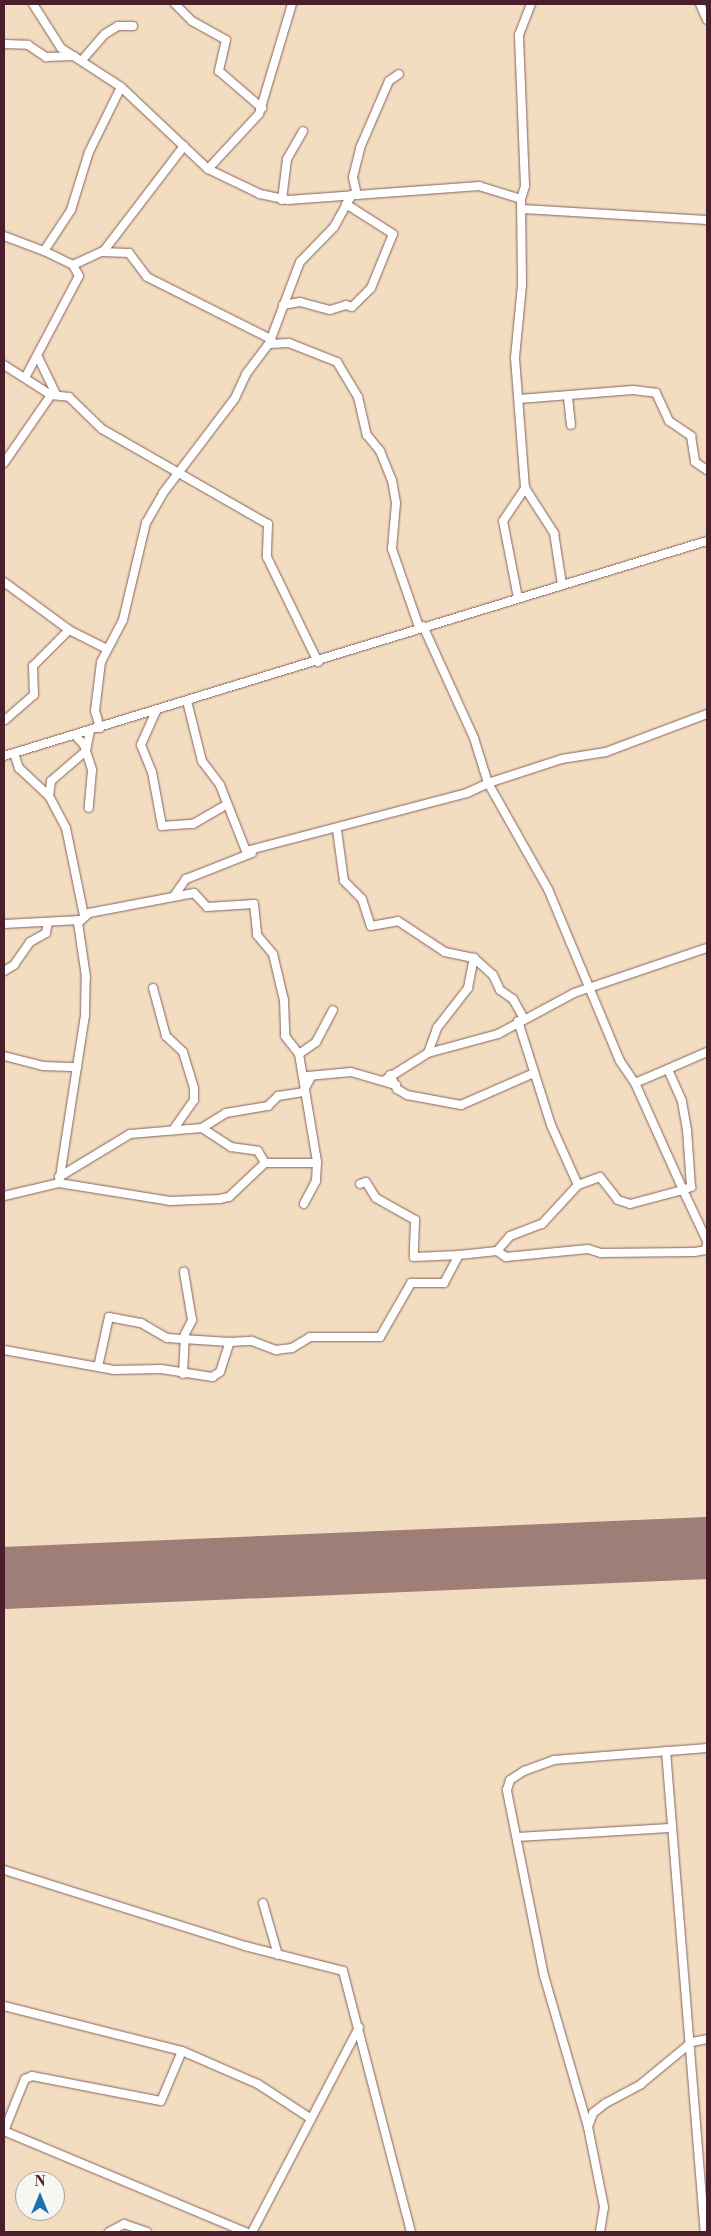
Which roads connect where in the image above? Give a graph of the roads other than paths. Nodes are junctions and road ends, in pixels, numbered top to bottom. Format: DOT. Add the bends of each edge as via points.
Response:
graph roads {
  1 [pos="33,4"];
  2 [pos="175,4"];
  3 [pos="292,4"];
  4 [pos="531,4"];
  5 [pos="700,4"];
  6 [pos="707,20"];
  7 [pos="133,26"];
  8 [pos="4,44"];
  9 [pos="74,56"];
  10 [pos="83,59"];
  11 [pos="399,74"];
  12 [pos="121,87"];
  13 [pos="262,108"];
  14 [pos="303,131"];
  15 [pos="184,146"];
  16 [pos="208,169"];
  17 [pos="354,195"];
  18 [pos="521,199"];
  19 [pos="282,200"];
  20 [pos="346,204"];
  21 [pos="523,209"];
  22 [pos="707,220"];
  23 [pos="4,236"];
  24 [pos="44,251"];
  25 [pos="103,251"];
  26 [pos="73,265"];
  27 [pos="283,305"];
  28 [pos="276,330"];
  29 [pos="270,342"];
  30 [pos="289,343"];
  31 [pos="38,357"];
  32 [pos="4,365"];
  33 [pos="26,376"];
  34 [pos="54,394"];
  35 [pos="568,397"];
  36 [pos="519,399"];
  37 [pos="571,425"];
  38 [pos="4,463"];
  39 [pos="179,470"];
  40 [pos="707,470"];
  41 [pos="526,488"];
  42 [pos="707,541"];
  43 [pos="4,582"];
  44 [pos="562,584"];
  45 [pos="518,598"];
  46 [pos="421,626"];
  47 [pos="69,630"];
  48 [pos="105,648"];
  49 [pos="318,662"];
  50 [pos="187,701"];
  51 [pos="156,710"];
  52 [pos="707,714"];
  53 [pos="5,720"];
  54 [pos="100,728"];
  55 [pos="90,730"];
  56 [pos="75,735"];
  57 [pos="86,751"];
  58 [pos="14,752"];
  59 [pos="4,756"];
  60 [pos="488,783"];
  61 [pos="49,796"];
  62 [pos="226,805"];
  63 [pos="89,808"];
  64 [pos="337,830"];
  65 [pos="252,853"];
  66 [pos="174,896"];
  67 [pos="82,918"];
  68 [pos="48,922"];
  69 [pos="4,924"];
  70 [pos="707,948"];
  71 [pos="474,958"];
  72 [pos="4,970"];
  73 [pos="590,987"];
  74 [pos="153,988"];
  75 [pos="334,1010"];
  76 [pos="520,1019"];
  77 [pos="707,1052"];
  78 [pos="428,1053"];
  79 [pos="299,1054"];
  80 [pos="4,1056"];
  81 [pos="78,1067"];
  82 [pos="668,1069"];
  83 [pos="302,1073"];
  84 [pos="534,1073"];
  85 [pos="311,1077"];
  86 [pos="388,1077"];
  87 [pos="635,1083"];
  88 [pos="303,1092"];
  89 [pos="202,1128"];
  90 [pos="174,1130"];
  91 [pos="265,1163"];
  92 [pos="313,1163"];
  93 [pos="59,1180"];
  94 [pos="360,1184"];
  95 [pos="578,1185"];
  96 [pos="683,1190"];
  97 [pos="4,1196"];
  98 [pos="304,1204"];
  99 [pos="707,1246"];
  100 [pos="497,1251"];
  101 [pos="459,1255"];
  102 [pos="184,1272"];
  103 [pos="186,1340"];
  104 [pos="230,1342"];
  105 [pos="4,1350"];
  106 [pos="98,1367"];
  107 [pos="183,1374"];
  108 [pos="707,1748"];
  109 [pos="666,1751"];
  110 [pos="670,1828"];
  111 [pos="516,1837"];
  112 [pos="4,1870"];
  113 [pos="262,1903"];
  114 [pos="278,1955"];
  115 [pos="4,2006"];
  116 [pos="359,2027"];
  117 [pos="707,2039"];
  118 [pos="692,2042"];
  119 [pos="182,2051"];
  120 [pos="310,2118"];
  121 [pos="588,2127"];
  122 [pos="4,2131"];
  123 [pos="109,2232"];
  124 [pos="147,2232"];
  125 [pos="246,2232"];
  126 [pos="252,2232"];
  127 [pos="411,2232"];
  128 [pos="600,2232"];
  129 [pos="704,2232"];
  1 -- 9 [label="street" via="42,24"];
  2 -- 13 [label="street" via="192,21 223,37 226,43 219,71"];
  3 -- 13 [label="street" via="266,80"];
  4 -- 18 [label="street" via="519,35 525,186"];
  5 -- 6 [label="street"];
  7 -- 10 [label="street" via="118,26 105,34"];
  8 -- 9 [label="street" via="28,45 46,57"];
  9 -- 10 [label="street"];
  10 -- 12 [label="street"];
  11 -- 17 [label="street" via="389,81 360,148 353,177"];
  12 -- 15 [label="street"];
  12 -- 24 [label="street" via="90,152 74,202"];
  13 -- 16 [label="street" via="251,128 230,143"];
  14 -- 19 [label="street" via="287,159"];
  15 -- 16 [label="street"];
  15 -- 25 [label="street"];
  16 -- 19 [label="street"];
  17 -- 18 [label="street" via="479,186"];
  17 -- 19 [label="street"];
  17 -- 20 [label="street"];
  18 -- 21 [label="street"];
  20 -- 27 [label="street" via="334,227 300,262"];
  20 -- 27 [label="street" via="393,234 370,288 352,307 346,305 330,310 300,302"];
  21 -- 22 [label="street"];
  21 -- 36 [label="street" via="515,358"];
  23 -- 24 [label="street"];
  24 -- 26 [label="street"];
  25 -- 26 [label="street"];
  25 -- 29 [label="street" via="129,253 147,277"];
  26 -- 31 [label="street" via="78,276"];
  27 -- 28 [label="street"];
  28 -- 29 [label="street"];
  28 -- 30 [label="street"];
  29 -- 30 [label="street"];
  29 -- 39 [label="street" via="246,374 222,418"];
  30 -- 46 [label="street" via="337,362 361,403 367,435 392,480 396,503 392,549"];
  31 -- 33 [label="street"];
  31 -- 34 [label="street"];
  32 -- 33 [label="street"];
  33 -- 34 [label="street"];
  34 -- 38 [label="street"];
  34 -- 39 [label="street" via="69,397 102,429"];
  35 -- 36 [label="street"];
  35 -- 37 [label="street"];
  35 -- 40 [label="street" via="633,390 656,393 669,421 691,436 695,462"];
  36 -- 41 [label="street"];
  39 -- 48 [label="street" via="146,523 123,620"];
  39 -- 49 [label="street" via="270,525 267,557"];
  41 -- 44 [label="street" via="554,532"];
  41 -- 45 [label="street" via="502,524"];
  42 -- 44 [label="street"];
  43 -- 47 [label="street"];
  44 -- 45 [label="street"];
  45 -- 46 [label="street"];
  46 -- 49 [label="street"];
  46 -- 60 [label="street" via="474,738"];
  47 -- 48 [label="street"];
  47 -- 53 [label="street" via="33,666 34,696"];
  48 -- 54 [label="street" via="95,697"];
  49 -- 50 [label="street"];
  50 -- 51 [label="street"];
  50 -- 62 [label="street" via="202,761 220,785"];
  51 -- 54 [label="street"];
  51 -- 62 [label="street" via="141,745 152,772 162,826 193,824"];
  52 -- 60 [label="street" via="606,752 562,759"];
  54 -- 55 [label="street"];
  55 -- 56 [label="street"];
  55 -- 57 [label="street"];
  56 -- 57 [label="street"];
  56 -- 58 [label="street"];
  57 -- 61 [label="street" via="51,780"];
  57 -- 63 [label="street" via="92,770"];
  58 -- 59 [label="street"];
  58 -- 61 [label="street" via="19,768"];
  60 -- 64 [label="street"];
  60 -- 73 [label="street" via="548,889"];
  61 -- 67 [label="street" via="68,833"];
  62 -- 65 [label="street" via="240,844"];
  64 -- 65 [label="street"];
  64 -- 71 [label="street" via="344,881 362,899 371,926 398,921 445,952"];
  65 -- 66 [label="street" via="186,879"];
  66 -- 67 [label="street"];
  66 -- 79 [label="street" via="194,893 207,907 254,904 257,935 272,954 281,985 284,1036"];
  67 -- 68 [label="street"];
  67 -- 81 [label="street" via="86,976"];
  68 -- 69 [label="street"];
  68 -- 72 [label="street" via="46,934 30,942 14,965"];
  70 -- 73 [label="street"];
  71 -- 76 [label="street" via="493,974 500,990 513,999"];
  71 -- 78 [label="street" via="468,988 437,1028"];
  73 -- 76 [label="street"];
  73 -- 87 [label="street" via="620,1061"];
  74 -- 90 [label="street" via="166,1036 183,1052 194,1088 194,1100"];
  75 -- 79 [label="street" via="316,1042"];
  76 -- 78 [label="street" via="486,1039"];
  76 -- 84 [label="street"];
  77 -- 82 [label="street"];
  78 -- 86 [label="street"];
  79 -- 83 [label="street"];
  80 -- 81 [label="street" via="42,1066"];
  81 -- 93 [label="street"];
  82 -- 87 [label="street"];
  82 -- 96 [label="street" via="682,1100 688,1130 691,1187"];
  83 -- 85 [label="street"];
  83 -- 88 [label="street"];
  84 -- 86 [label="street" via="461,1105 407,1095"];
  84 -- 95 [label="street"];
  85 -- 86 [label="street" via="343,1072"];
  85 -- 88 [label="street"];
  87 -- 96 [label="street"];
  88 -- 89 [label="street" via="278,1096 268,1106 226,1113"];
  88 -- 92 [label="street"];
  89 -- 90 [label="street"];
  89 -- 91 [label="street" via="231,1147 258,1151"];
  90 -- 93 [label="street" via="130,1134"];
  91 -- 92 [label="street"];
  91 -- 93 [label="street" via="229,1196 220,1199 170,1201"];
  92 -- 98 [label="street" via="316,1181"];
  93 -- 97 [label="street"];
  94 -- 101 [label="street" via="366,1182 376,1198 415,1220 414,1257"];
  95 -- 96 [label="street" via="602,1177 618,1200 630,1204"];
  95 -- 100 [label="street" via="542,1224 510,1236"];
  96 -- 99 [label="street"];
  99 -- 100 [label="street" via="601,1253 588,1249 506,1257"];
  100 -- 101 [label="street"];
  101 -- 104 [label="street" via="444,1283 414,1282 405,1288 380,1337 310,1336 292,1348 276,1350 252,1341"];
  102 -- 103 [label="street" via="192,1320"];
  103 -- 104 [label="street" via="218,1338"];
  103 -- 106 [label="street" via="167,1338 141,1323 109,1317"];
  103 -- 107 [label="street"];
  104 -- 107 [label="street" via="217,1376"];
  105 -- 106 [label="street"];
  106 -- 107 [label="street"];
  108 -- 109 [label="street"];
  109 -- 110 [label="street"];
  109 -- 111 [label="street" via="554,1760 524,1771 510,1780 507,1790"];
  110 -- 111 [label="street"];
  110 -- 118 [label="street"];
  111 -- 121 [label="street" via="544,1976"];
  112 -- 114 [label="street"];
  113 -- 114 [label="street"];
  114 -- 116 [label="street" via="343,1971"];
  115 -- 119 [label="street"];
  116 -- 120 [label="street"];
  116 -- 127 [label="street"];
  117 -- 118 [label="street"];
  118 -- 121 [label="street" via="640,2084 593,2113"];
  118 -- 129 [label="street"];
  119 -- 120 [label="street" via="258,2084"];
  119 -- 122 [label="street" via="161,2101 32,2076 25,2079"];
  120 -- 126 [label="street"];
  121 -- 128 [label="street" via="604,2207"];
  122 -- 125 [label="street"];
  123 -- 124 [label="street" via="124,2224"];
}
